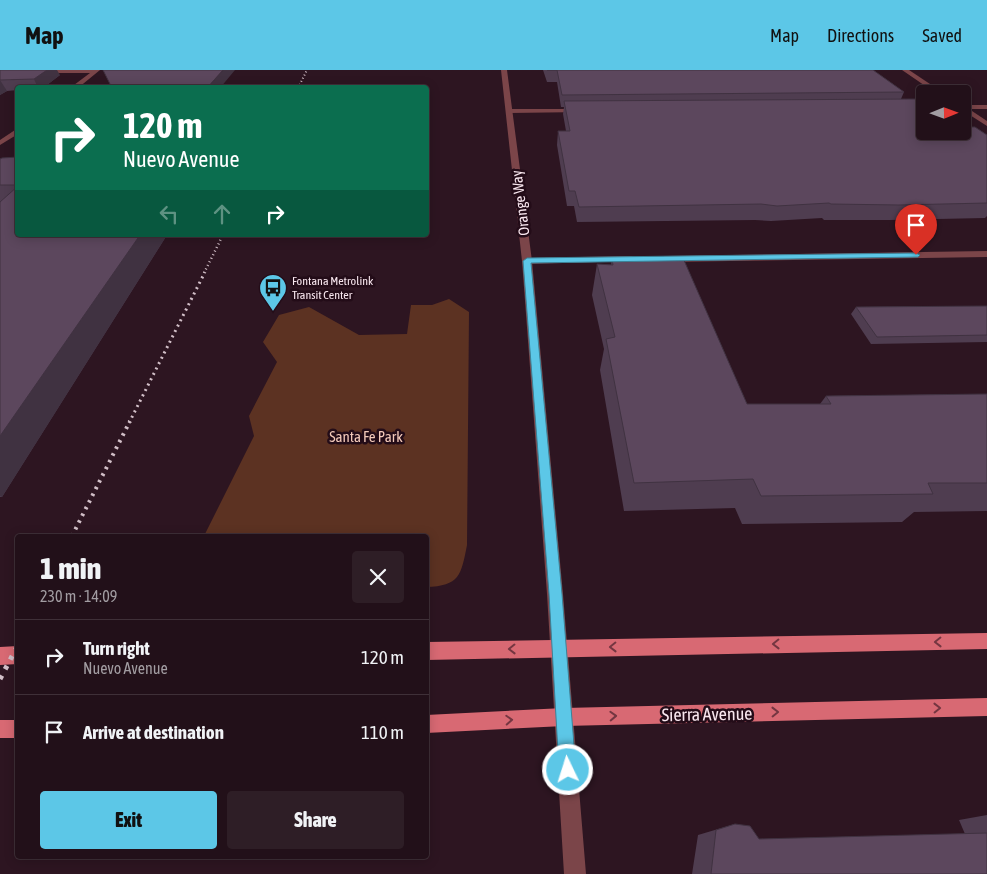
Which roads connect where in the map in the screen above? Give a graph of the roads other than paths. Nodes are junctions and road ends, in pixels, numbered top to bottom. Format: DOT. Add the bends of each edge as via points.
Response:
graph roads {
  1 [pos="96,70"];
  2 [pos="504,70"];
  3 [pos="905,70"];
  4 [pos="36,71"];
  5 [pos="78,85"];
  6 [pos="928,85"];
  7 [pos="971,107"];
  8 [pos="987,107"];
  9 [pos="592,110"];
  10 [pos="509,111"];
  11 [pos="971,113"];
  12 [pos="987,124"];
  13 [pos="15,132"];
  14 [pos="0,143"];
  15 [pos="987,254"];
  16 [pos="527,261"];
  17 [pos="987,641"];
  18 [pos="559,648"];
  19 [pos="429,651"];
  20 [pos="0,656"];
  21 [pos="15,656"];
  22 [pos="987,707"];
  23 [pos="564,717"];
  24 [pos="429,724"];
  25 [pos="0,729"];
  26 [pos="15,729"];
  27 [pos="575,874"];
  1 -- 4 [label="street"];
  1 -- 5 [label="street"];
  2 -- 10 [label="street, Orange Way"];
  3 -- 6 [label="street"];
  7 -- 8 [label="street"];
  9 -- 10 [label="street"];
  10 -- 16 [label="street, Orange Way"];
  11 -- 12 [label="street"];
  13 -- 14 [label="street"];
  15 -- 16 [label="street"];
  16 -- 18 [label="street, Orange Way"];
  17 -- 18 [label="main road, one-way"];
  18 -- 19 [label="main road, one-way"];
  18 -- 23 [label="street, Orange Way"];
  20 -- 21 [label="main road"];
  23 -- 22 [label="main road, Sierra Avenue, one-way"];
  24 -- 23 [label="main road, Sierra Avenue, one-way"];
  23 -- 27 [label="street, Orange Way"];
  25 -- 26 [label="main road"];
}
